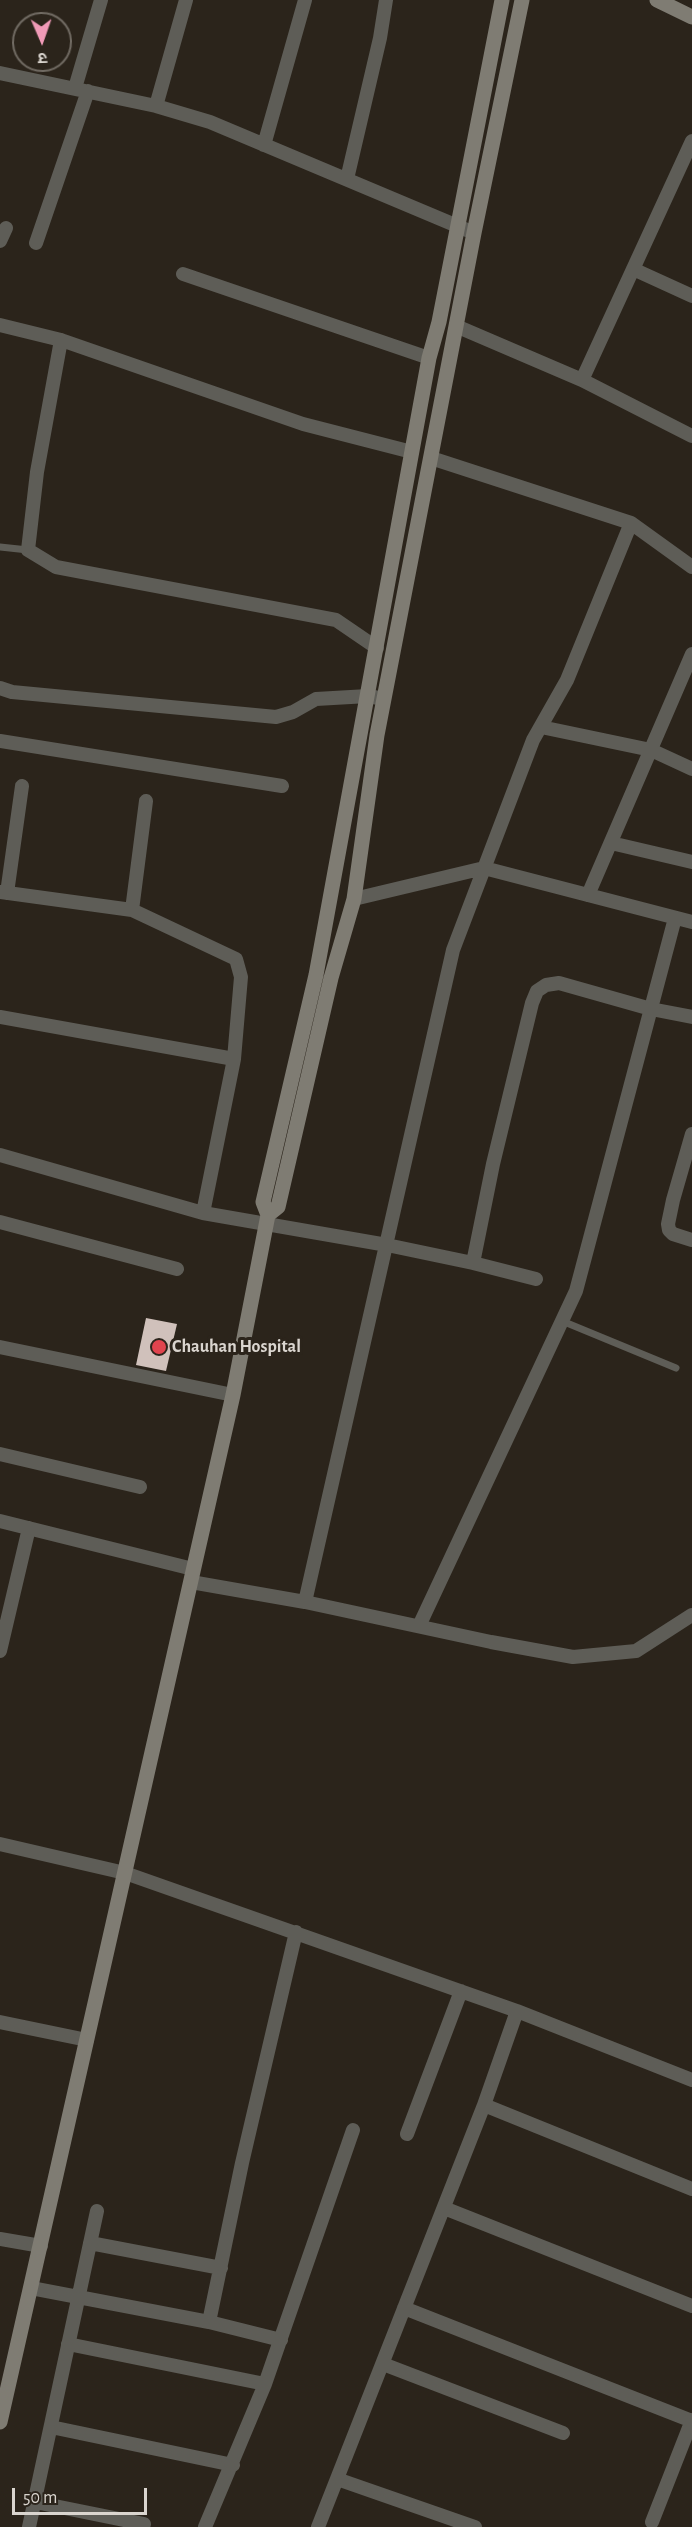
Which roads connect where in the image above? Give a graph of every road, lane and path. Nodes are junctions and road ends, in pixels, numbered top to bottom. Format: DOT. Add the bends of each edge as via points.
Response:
graph roads {
  1 [pos="101,0"];
  2 [pos="186,0"];
  3 [pos="305,0"];
  4 [pos="386,0"];
  5 [pos="502,0"];
  6 [pos="522,0"];
  7 [pos="657,0"];
  8 [pos="692,17"];
  9 [pos="0,73"];
  10 [pos="82,90"];
  11 [pos="156,106"];
  12 [pos="692,141"];
  13 [pos="264,145"];
  14 [pos="347,179"];
  15 [pos="458,226"];
  16 [pos="6,228"];
  17 [pos="474,233"];
  18 [pos="0,241"];
  19 [pos="36,243"];
  20 [pos="633,269"];
  21 [pos="183,274"];
  22 [pos="692,296"];
  23 [pos="0,324"];
  24 [pos="456,327"];
  25 [pos="61,340"];
  26 [pos="429,358"];
  27 [pos="582,380"];
  28 [pos="692,436"];
  29 [pos="412,452"];
  30 [pos="431,458"];
  31 [pos="631,523"];
  32 [pos="0,547"];
  33 [pos="28,550"];
  34 [pos="692,567"];
  35 [pos="377,648"];
  36 [pos="692,654"];
  37 [pos="0,688"];
  38 [pos="368,696"];
  39 [pos="384,699"];
  40 [pos="541,727"];
  41 [pos="0,741"];
  42 [pos="651,750"];
  43 [pos="692,769"];
  44 [pos="22,786"];
  45 [pos="282,786"];
  46 [pos="146,801"];
  47 [pos="610,843"];
  48 [pos="692,862"];
  49 [pos="484,867"];
  50 [pos="4,892"];
  51 [pos="588,895"];
  52 [pos="354,899"];
  53 [pos="132,910"];
  54 [pos="675,918"];
  55 [pos="692,922"];
  56 [pos="651,1009"];
  57 [pos="0,1017"];
  58 [pos="692,1017"];
  59 [pos="234,1059"];
  60 [pos="692,1134"];
  61 [pos="0,1155"];
  62 [pos="203,1213"];
  63 [pos="267,1219"];
  64 [pos="0,1222"];
  65 [pos="692,1240"];
  66 [pos="387,1245"];
  67 [pos="473,1263"];
  68 [pos="177,1269"];
  69 [pos="536,1279"];
  70 [pos="562,1320"];
  71 [pos="0,1347"];
  72 [pos="676,1368"];
  73 [pos="232,1395"];
  74 [pos="0,1454"];
  75 [pos="140,1487"];
  76 [pos="0,1521"];
  77 [pos="29,1528"];
  78 [pos="192,1576"];
  79 [pos="305,1602"];
  80 [pos="692,1616"];
  81 [pos="419,1626"];
  82 [pos="0,1652"];
  83 [pos="0,1844"];
  84 [pos="125,1873"];
  85 [pos="296,1932"];
  86 [pos="461,1990"];
  87 [pos="517,2011"];
  88 [pos="0,2022"];
  89 [pos="87,2040"];
  90 [pos="692,2080"];
  91 [pos="484,2105"];
  92 [pos="353,2130"];
  93 [pos="407,2134"];
  94 [pos="692,2189"];
  95 [pos="444,2208"];
  96 [pos="97,2211"];
  97 [pos="0,2239"];
  98 [pos="90,2243"];
  99 [pos="41,2246"];
  100 [pos="221,2268"];
  101 [pos="31,2288"];
  102 [pos="78,2297"];
  103 [pos="692,2306"];
  104 [pos="404,2308"];
  105 [pos="209,2322"];
  106 [pos="281,2340"];
  107 [pos="68,2344"];
  108 [pos="383,2364"];
  109 [pos="265,2384"];
  110 [pos="692,2420"];
  111 [pos="0,2422"];
  112 [pos="51,2427"];
  113 [pos="563,2433"];
  114 [pos="233,2465"];
  115 [pos="337,2479"];
  116 [pos="35,2502"];
  117 [pos="652,2522"];
  118 [pos="144,2524"];
  119 [pos="29,2527"];
  120 [pos="205,2527"];
  121 [pos="318,2527"];
  122 [pos="475,2527"];
  1 -- 10 [label="street"];
  2 -- 11 [label="street"];
  3 -- 13 [label="street"];
  4 -- 14 [label="street"];
  5 -- 15 [label="street"];
  6 -- 17 [label="street"];
  7 -- 8 [label="street"];
  9 -- 10 [label="street"];
  10 -- 11 [label="street"];
  10 -- 19 [label="street"];
  11 -- 13 [label="street" via="210,122"];
  12 -- 20 [label="street"];
  13 -- 14 [label="street"];
  14 -- 15 [label="street"];
  15 -- 17 [label="street"];
  15 -- 26 [label="street"];
  16 -- 18 [label="street"];
  17 -- 24 [label="street"];
  20 -- 22 [label="street"];
  20 -- 27 [label="street"];
  21 -- 26 [label="street"];
  23 -- 25 [label="street"];
  24 -- 27 [label="street"];
  24 -- 30 [label="street"];
  25 -- 29 [label="street" via="303,424"];
  25 -- 33 [label="street" via="37,472"];
  26 -- 29 [label="street"];
  27 -- 28 [label="street"];
  29 -- 35 [label="street"];
  30 -- 31 [label="street"];
  30 -- 39 [label="street"];
  31 -- 34 [label="street"];
  31 -- 40 [label="street" via="567,680"];
  32 -- 33 [label="lane"];
  33 -- 35 [label="street" via="56,567 336,620"];
  35 -- 38 [label="street"];
  36 -- 42 [label="street"];
  37 -- 38 [label="street" via="276,717 316,699"];
  38 -- 39 [label="street"];
  38 -- 63 [label="street" via="316,975 263,1202"];
  39 -- 52 [label="street"];
  40 -- 42 [label="street"];
  40 -- 49 [label="street"];
  41 -- 45 [label="street"];
  42 -- 43 [label="street"];
  42 -- 47 [label="street"];
  44 -- 50 [label="street"];
  46 -- 53 [label="street"];
  47 -- 48 [label="street"];
  47 -- 51 [label="street"];
  49 -- 51 [label="street"];
  49 -- 52 [label="street"];
  49 -- 66 [label="street" via="453,950"];
  50 -- 53 [label="street"];
  51 -- 54 [label="street"];
  52 -- 63 [label="street" via="331,978 278,1207"];
  53 -- 59 [label="street" via="236,958 241,977"];
  54 -- 55 [label="street"];
  54 -- 56 [label="street"];
  56 -- 58 [label="street"];
  56 -- 67 [label="street" via="559,983 537,991"];
  56 -- 70 [label="street" via="576,1291"];
  57 -- 59 [label="street"];
  59 -- 62 [label="street"];
  60 -- 65 [label="street" via="668,1224 673,1234"];
  61 -- 62 [label="street"];
  62 -- 63 [label="street"];
  63 -- 66 [label="street"];
  63 -- 73 [label="street"];
  64 -- 68 [label="street"];
  66 -- 67 [label="street"];
  66 -- 79 [label="street"];
  67 -- 69 [label="street"];
  70 -- 72 [label="lane"];
  70 -- 81 [label="street"];
  71 -- 73 [label="street"];
  73 -- 78 [label="street"];
  74 -- 75 [label="street"];
  76 -- 77 [label="street"];
  77 -- 78 [label="street"];
  77 -- 82 [label="street"];
  78 -- 79 [label="street"];
  78 -- 84 [label="street"];
  79 -- 81 [label="street"];
  80 -- 81 [label="street" via="636,1651 573,1657"];
  83 -- 84 [label="street"];
  84 -- 85 [label="street"];
  84 -- 89 [label="street"];
  85 -- 86 [label="street"];
  85 -- 100 [label="street"];
  86 -- 87 [label="street"];
  86 -- 93 [label="street"];
  87 -- 90 [label="street"];
  87 -- 91 [label="street"];
  88 -- 89 [label="street"];
  89 -- 99 [label="street"];
  91 -- 94 [label="street"];
  91 -- 95 [label="street"];
  92 -- 106 [label="street"];
  95 -- 103 [label="street"];
  95 -- 104 [label="street"];
  96 -- 98 [label="street"];
  97 -- 99 [label="street"];
  98 -- 100 [label="street"];
  98 -- 102 [label="street"];
  99 -- 101 [label="street"];
  100 -- 105 [label="street"];
  101 -- 102 [label="street"];
  101 -- 111 [label="street"];
  102 -- 105 [label="street"];
  102 -- 107 [label="street"];
  104 -- 108 [label="street"];
  104 -- 110 [label="street"];
  105 -- 106 [label="street"];
  106 -- 109 [label="street"];
  107 -- 109 [label="street"];
  107 -- 112 [label="street"];
  108 -- 113 [label="street"];
  108 -- 115 [label="street"];
  109 -- 114 [label="street"];
  110 -- 117 [label="street"];
  112 -- 114 [label="street"];
  112 -- 116 [label="street"];
  114 -- 120 [label="street"];
  115 -- 121 [label="street"];
  115 -- 122 [label="street"];
  116 -- 118 [label="street"];
  116 -- 119 [label="street"];
}
